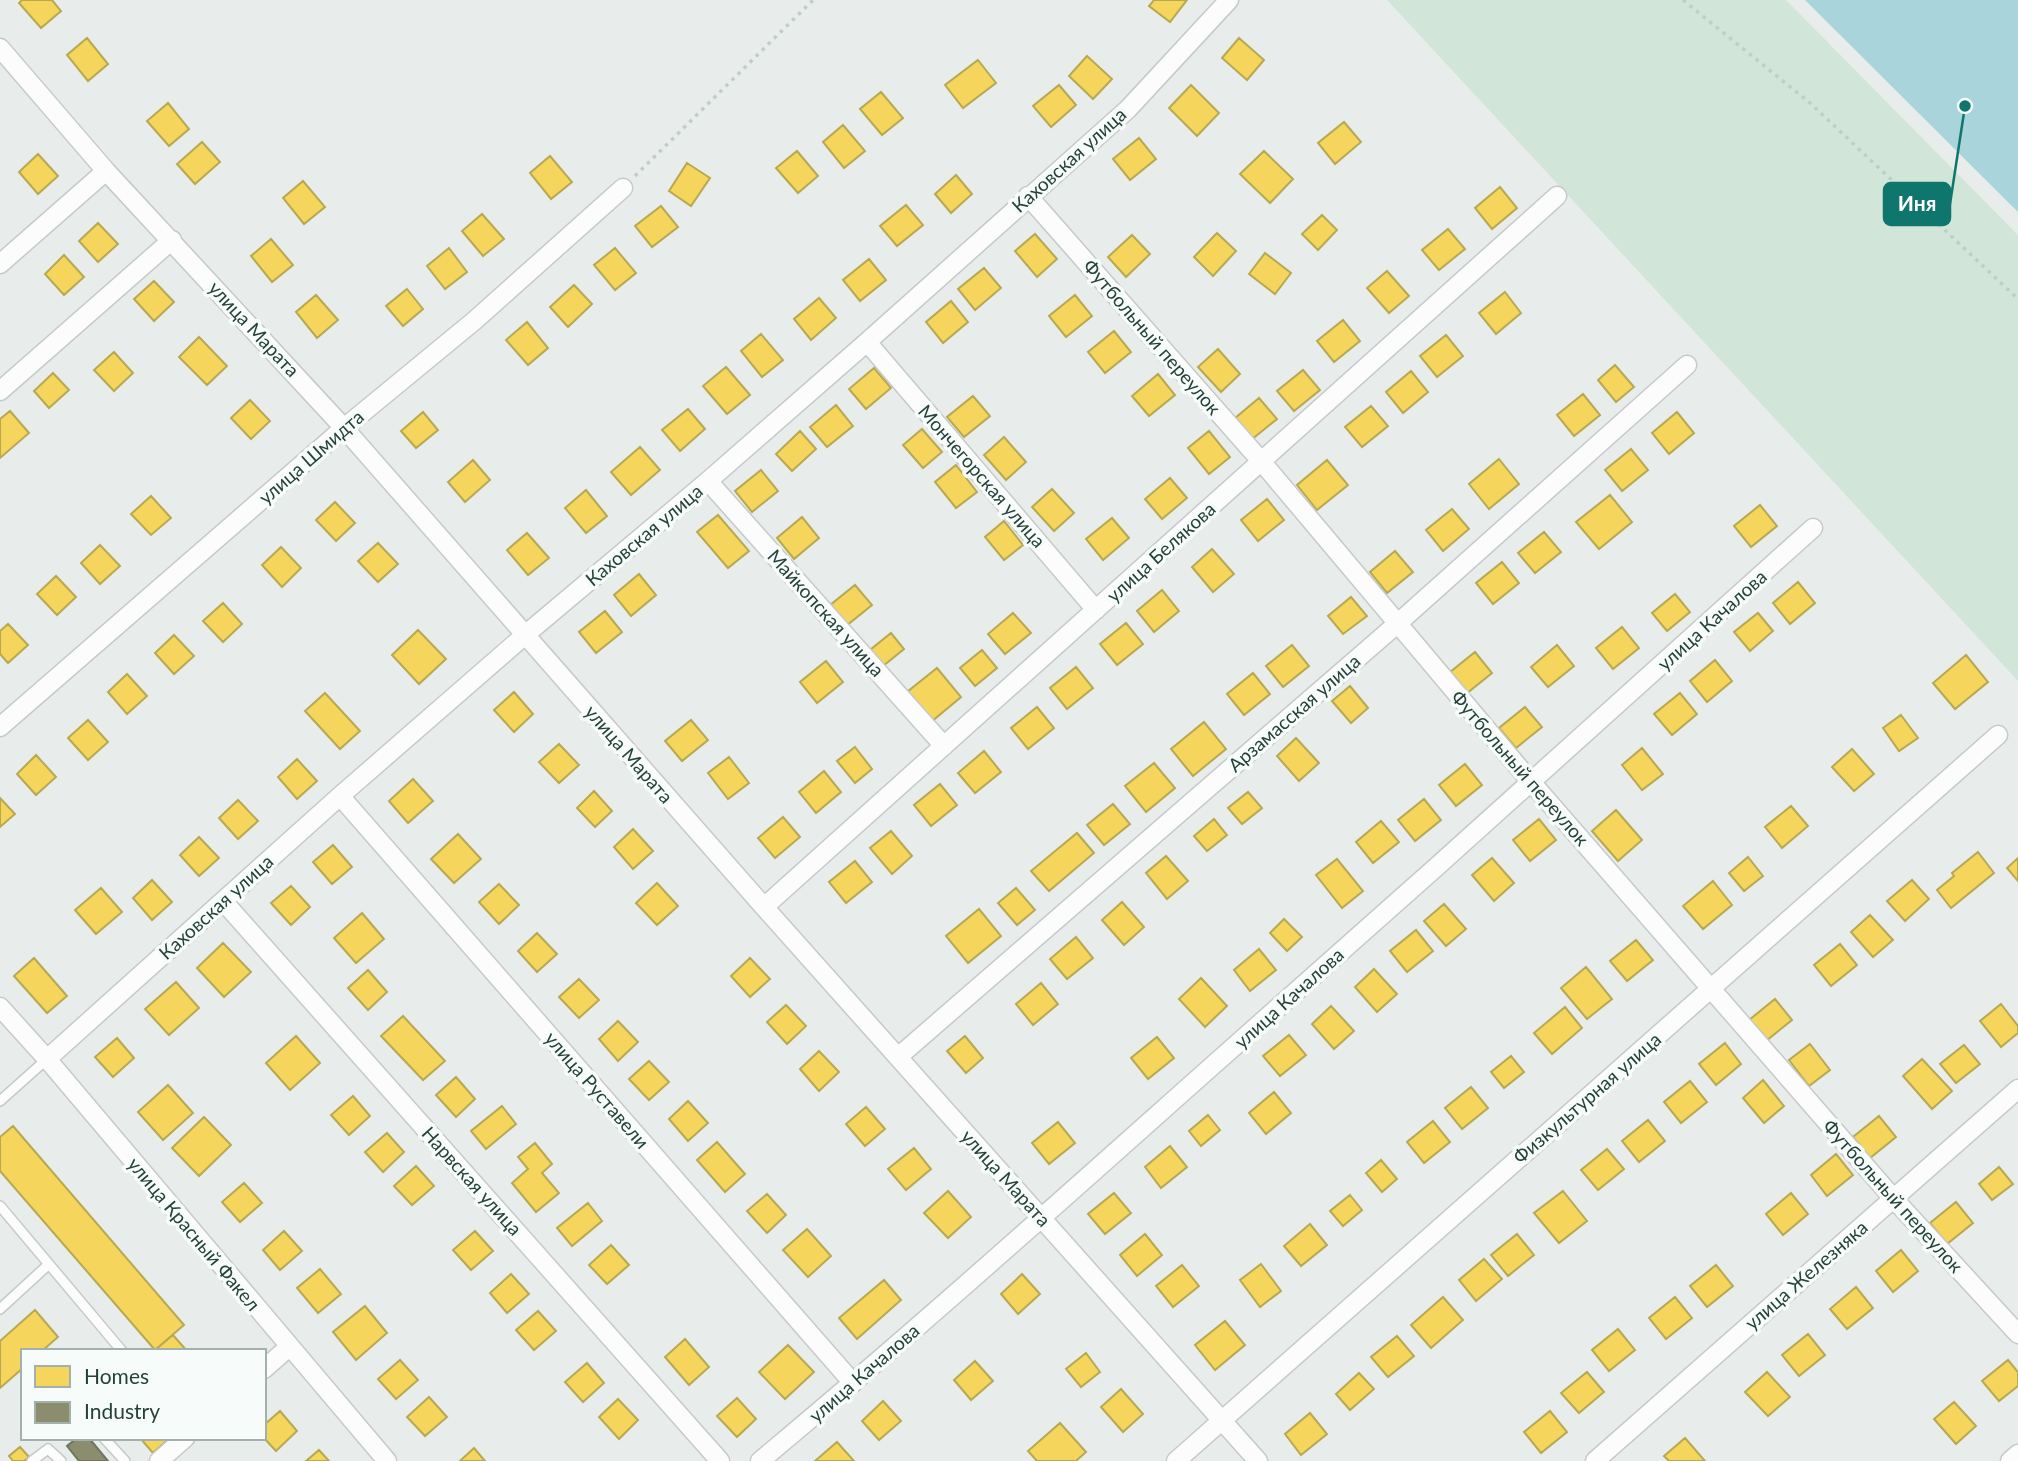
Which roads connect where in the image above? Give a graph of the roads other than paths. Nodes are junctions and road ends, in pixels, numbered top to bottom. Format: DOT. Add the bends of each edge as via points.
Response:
graph roads {
  1 [pos="1229,0"];
  2 [pos="0,48"];
  3 [pos="106,171"];
  4 [pos="623,188"];
  5 [pos="1558,195"];
  6 [pos="1028,196"];
  7 [pos="172,240"];
  8 [pos="0,264"];
  9 [pos="867,342"];
  10 [pos="1687,365"];
  11 [pos="0,391"];
  12 [pos="344,428"];
  13 [pos="1261,461"];
  14 [pos="708,481"];
  15 [pos="1813,528"];
  16 [pos="1097,610"];
  17 [pos="1397,624"];
  18 [pos="524,635"];
  19 [pos="0,727"];
  20 [pos="1998,735"];
  21 [pos="944,746"];
  22 [pos="1532,783"];
  23 [pos="340,796"];
  24 [pos="223,901"];
  25 [pos="764,907"];
  26 [pos="1711,989"];
  27 [pos="0,1007"];
  28 [pos="898,1057"];
  29 [pos="47,1059"];
  30 [pos="2018,1088"];
  31 [pos="0,1101"];
  32 [pos="1893,1198"];
  33 [pos="0,1206"];
  34 [pos="1041,1218"];
  35 [pos="49,1264"];
  36 [pos="0,1309"];
  37 [pos="2018,1335"];
  38 [pos="289,1348"];
  39 [pos="120,1349"];
  40 [pos="266,1367"];
  41 [pos="853,1383"];
  42 [pos="1222,1420"];
  43 [pos="106,1440"];
  44 [pos="183,1440"];
  45 [pos="2018,1454"];
  46 [pos="32,1461"];
  47 [pos="61,1461"];
  48 [pos="125,1461"];
  49 [pos="159,1461"];
  50 [pos="387,1461"];
  51 [pos="720,1461"];
  52 [pos="760,1461"];
  53 [pos="1176,1461"];
  54 [pos="1258,1461"];
  55 [pos="1595,1461"];
  56 [pos="2010,1461"];
  1 -- 6 [label="street, Каховская улица" via="1128,109"];
  2 -- 3 [label="street, улица Марата"];
  3 -- 7 [label="street, улица Марата"];
  3 -- 8 [label="street"];
  4 -- 12 [label="street, улица Шмидта" via="474,321"];
  5 -- 13 [label="street, улица Белякова"];
  6 -- 9 [label="street, Каховская улица"];
  6 -- 13 [label="street, Футбольный переулок"];
  7 -- 11 [label="street"];
  7 -- 12 [label="street, улица Марата"];
  9 -- 14 [label="street, Каховская улица"];
  9 -- 16 [label="street, Мончегорская улица"];
  10 -- 17 [label="street, Арзамасская улица"];
  12 -- 18 [label="street, улица Марата"];
  12 -- 19 [label="street, улица Шмидта"];
  13 -- 16 [label="street, улица Белякова"];
  13 -- 17 [label="street, Футбольный переулок"];
  14 -- 18 [label="street, Каховская улица"];
  14 -- 21 [label="street, Майкопская улица"];
  15 -- 22 [label="street, улица Качалова"];
  16 -- 21 [label="street, улица Белякова"];
  17 -- 22 [label="street, Футбольный переулок"];
  17 -- 28 [label="street, Арзамасская улица"];
  18 -- 23 [label="street, Каховская улица"];
  18 -- 25 [label="street, улица Марата"];
  20 -- 26 [label="street, Физкультурная улица"];
  21 -- 25 [label="street, улица Белякова"];
  22 -- 26 [label="street, Футбольный переулок"];
  22 -- 34 [label="street, улица Качалова"];
  23 -- 24 [label="street, Каховская улица"];
  23 -- 41 [label="street, улица Руставели"];
  24 -- 29 [label="street, Каховская улица"];
  24 -- 51 [label="street, Нарвская улица"];
  25 -- 28 [label="street, улица Марата"];
  26 -- 32 [label="street, Футбольный переулок"];
  26 -- 42 [label="street, Физкультурная улица"];
  27 -- 29 [label="street, улица Красный Факел"];
  28 -- 34 [label="street, улица Марата"];
  29 -- 31 [label="lane"];
  29 -- 38 [label="street, улица Красный Факел"];
  30 -- 32 [label="street, улица Железняка"];
  32 -- 37 [label="street, Футбольный переулок"];
  32 -- 55 [label="street, улица Железняка"];
  33 -- 35 [label="lane"];
  34 -- 41 [label="street, улица Качалова"];
  34 -- 42 [label="street, улица Марата"];
  35 -- 36 [label="lane"];
  35 -- 39 [label="lane"];
  38 -- 40 [label="street"];
  38 -- 50 [label="street, улица Красный Факел"];
  41 -- 52 [label="street, улица Качалова"];
  42 -- 53 [label="street, Физкультурная улица"];
  42 -- 54 [label="street, улица Марата"];
  43 -- 48 [label="lane"];
  44 -- 49 [label="street"];
  45 -- 56 [label="street"];
  46 -- 47 [label="lane" via="48,1449"];
}
